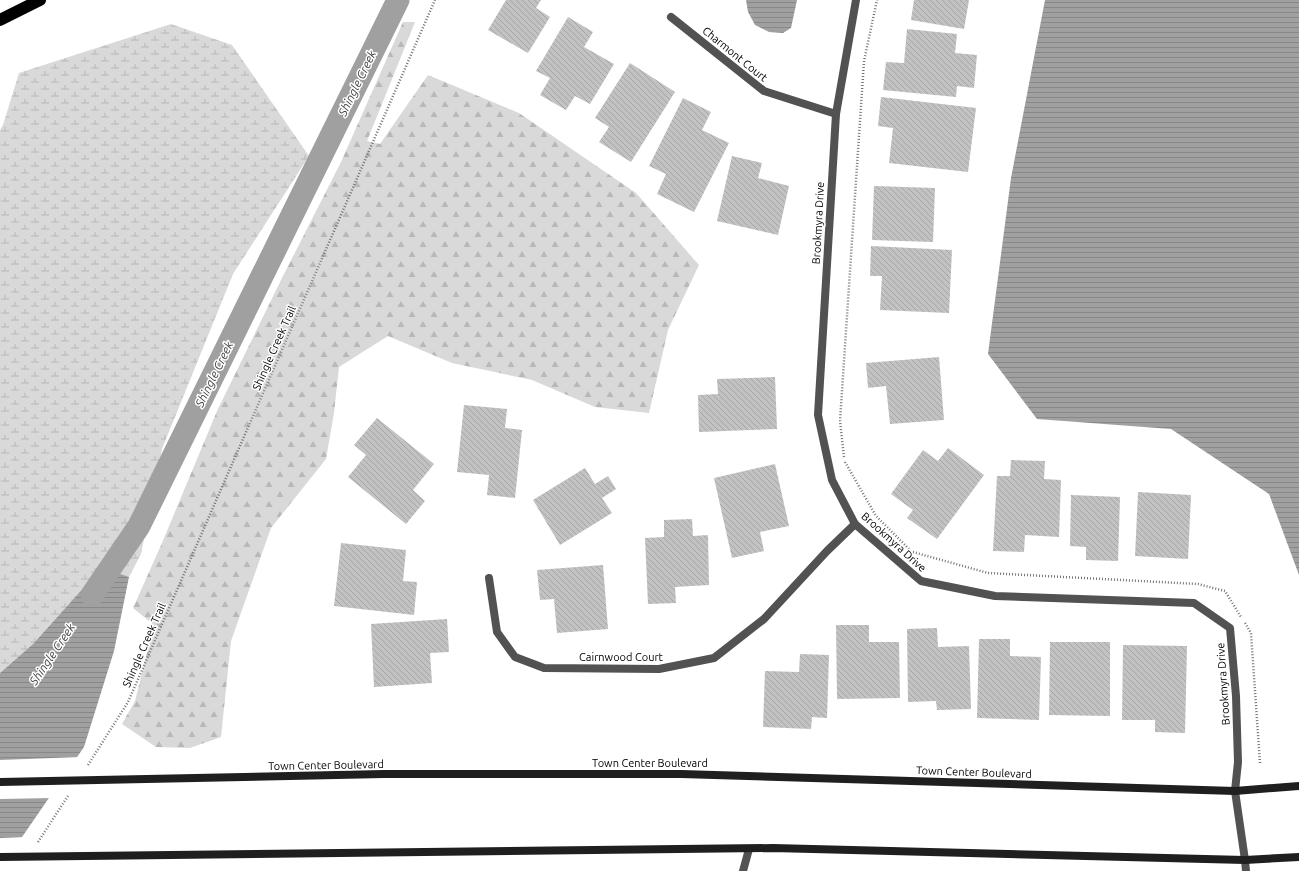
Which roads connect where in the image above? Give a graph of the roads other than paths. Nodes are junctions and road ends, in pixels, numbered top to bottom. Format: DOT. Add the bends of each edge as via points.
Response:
graph roads {
  1 [pos="40,0"];
  2 [pos="856,0"];
  3 [pos="671,17"];
  4 [pos="0,20"];
  5 [pos="836,114"];
  6 [pos="855,524"];
  7 [pos="489,578"];
  8 [pos="0,782"];
  9 [pos="1299,786"];
  10 [pos="1235,791"];
  11 [pos="749,849"];
  12 [pos="1299,857"];
  13 [pos="0,858"];
  14 [pos="1245,860"];
  15 [pos="743,871"];
  16 [pos="1246,871"];
  1 -- 4 [label="highway"];
  2 -- 5 [label="street, Brookmyra Drive"];
  3 -- 5 [label="street, Charmont Court" via="764,91"];
  5 -- 6 [label="street, Brookmyra Drive" via="818,415 832,480"];
  6 -- 7 [label="street, Cairnwood Court" via="764,619 714,658 659,669 544,668 515,656 497,632"];
  6 -- 10 [label="street, Brookmyra Drive" via="921,581 994,596 1194,603 1230,628 1238,755"];
  8 -- 10 [label="street, Town Center Boulevard" via="384,774 680,774"];
  9 -- 10 [label="street, Town Center Boulevard"];
  10 -- 14 [label="street, Brookmyra Drive"];
  11 -- 13 [label="street"];
  11 -- 14 [label="street"];
  11 -- 15 [label="street"];
  12 -- 14 [label="street"];
  14 -- 16 [label="street, Brookmyra Drive"];
}
